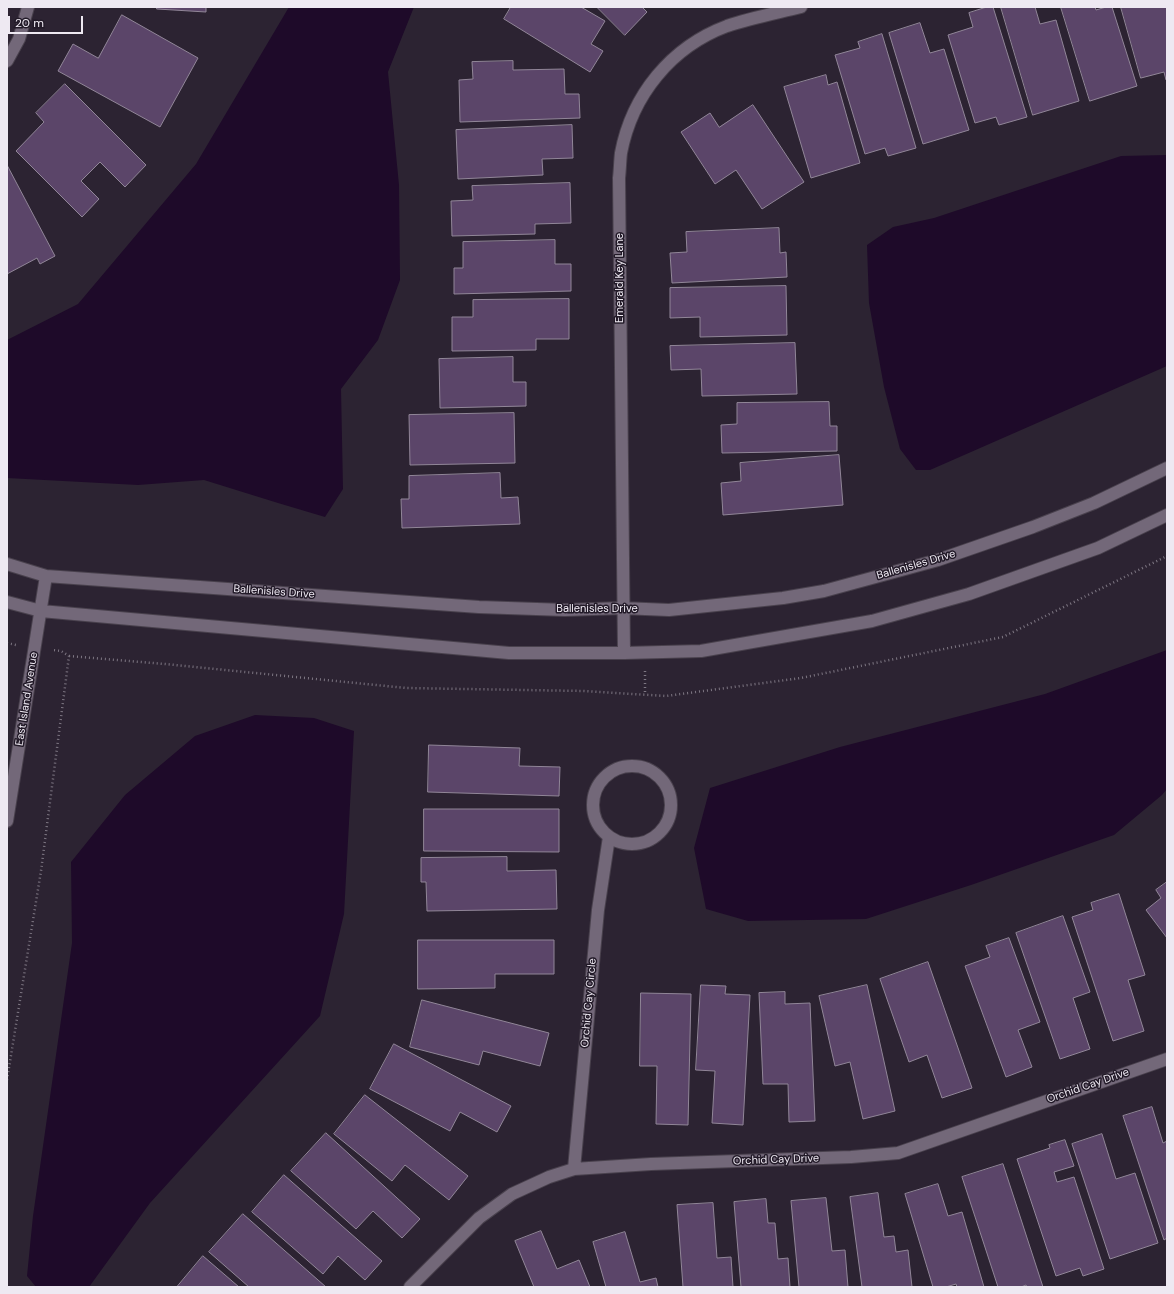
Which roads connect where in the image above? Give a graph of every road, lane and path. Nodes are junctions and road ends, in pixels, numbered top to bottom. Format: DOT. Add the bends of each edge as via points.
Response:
graph roads {
  1 [pos="28,7"];
  2 [pos="801,7"];
  3 [pos="7,61"];
  4 [pos="1167,468"];
  5 [pos="1167,515"];
  6 [pos="7,564"];
  7 [pos="46,576"];
  8 [pos="7,602"];
  9 [pos="622,608"];
  10 [pos="41,611"];
  11 [pos="61,651"];
  12 [pos="624,653"];
  13 [pos="645,663"];
  14 [pos="645,695"];
  15 [pos="7,821"];
  16 [pos="609,837"];
  17 [pos="1167,1059"];
  18 [pos="7,1080"];
  19 [pos="574,1170"];
  20 [pos="410,1287"];
  1 -- 3 [label="street" via="19,39"];
  2 -- 9 [label="street, Emerald Key Lane" via="728,26 690,45 675,56 649,85 639,101 625,136 619,178"];
  4 -- 9 [label="street, Ballenisles Drive" via="1094,503 938,560 824,591 669,610"];
  5 -- 12 [label="street" via="1098,548 990,587 872,621 701,651"];
  6 -- 7 [label="street, Ballenisles Drive"];
  7 -- 9 [label="street, Ballenisles Drive" via="479,607 565,610"];
  7 -- 10 [label="street, East Island Avenue"];
  8 -- 10 [label="street"];
  9 -- 12 [label="street, Emerald Key Lane"];
  10 -- 12 [label="street" via="509,653"];
  10 -- 15 [label="street, East Island Avenue"];
  11 -- 18 [label="path" via="69,656 42,871"];
  13 -- 14 [label="path"];
  16 -- 16 [label="street" via="621,843 634,845 647,842 667,825 671,813 671,799 667,787 659,776 649,769 630,766 612,771 595,791 594,816 600,828"];
  16 -- 19 [label="street, Orchid Cay Circle" via="598,910"];
  17 -- 19 [label="street, Orchid Cay Drive" via="898,1153"];
  19 -- 20 [label="street, Orchid Cay Drive" via="549,1177 512,1194 479,1218"];
}
